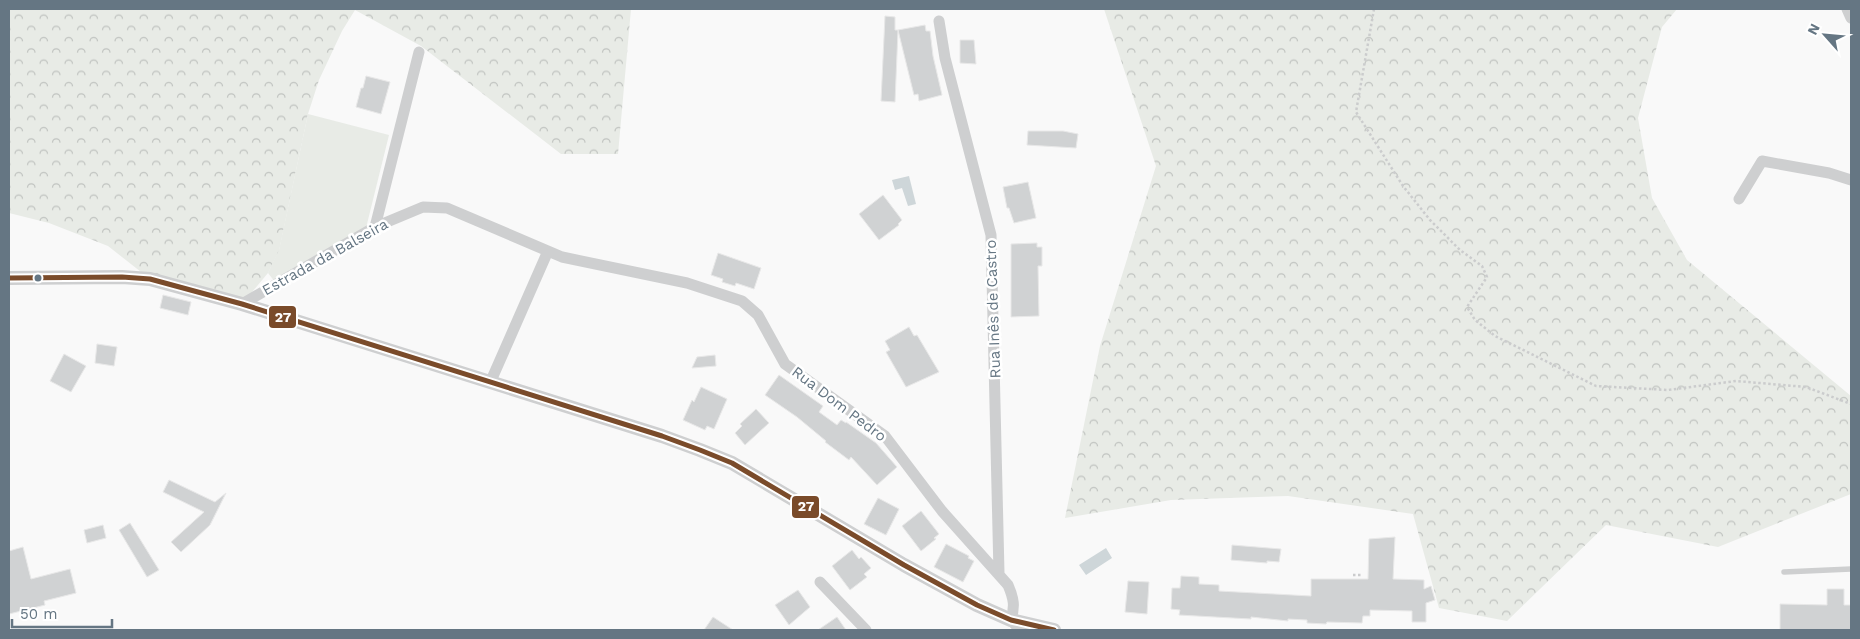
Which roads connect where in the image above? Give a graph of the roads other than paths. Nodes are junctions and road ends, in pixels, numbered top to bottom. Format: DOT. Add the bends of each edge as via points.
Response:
graph roads {
  1 [pos="1847,9"];
  2 [pos="1851,18"];
  3 [pos="939,22"];
  4 [pos="419,52"];
  5 [pos="1851,180"];
  6 [pos="1739,199"];
  7 [pos="375,227"];
  8 [pos="548,251"];
  9 [pos="9,278"];
  10 [pos="242,304"];
  11 [pos="490,383"];
  12 [pos="1851,569"];
  13 [pos="1784,572"];
  14 [pos="999,573"];
  15 [pos="820,582"];
  16 [pos="1016,624"];
  17 [pos="866,630"];
  18 [pos="1054,630"];
  1 -- 2 [label="street"];
  3 -- 14 [label="street, Rua Inês de Castro" via="945,58 991,234"];
  4 -- 7 [label="street"];
  5 -- 6 [label="street" via="1830,173 1762,162"];
  7 -- 8 [label="street, Estrada da Balseira" via="424,207 447,208"];
  7 -- 10 [label="street, Estrada da Balseira"];
  8 -- 11 [label="street"];
  8 -- 14 [label="street, Rua Dom Pedro" via="562,257 687,283 742,301 758,315 785,364 885,436 942,511"];
  9 -- 10 [label="street" via="150,278"];
  10 -- 11 [label="street"];
  11 -- 16 [label="street" via="662,436 732,463 904,565"];
  12 -- 13 [label="lane"];
  14 -- 16 [label="street, Rua Dom Pedro" via="1014,598"];
  15 -- 17 [label="street"];
  16 -- 18 [label="street"];
}
